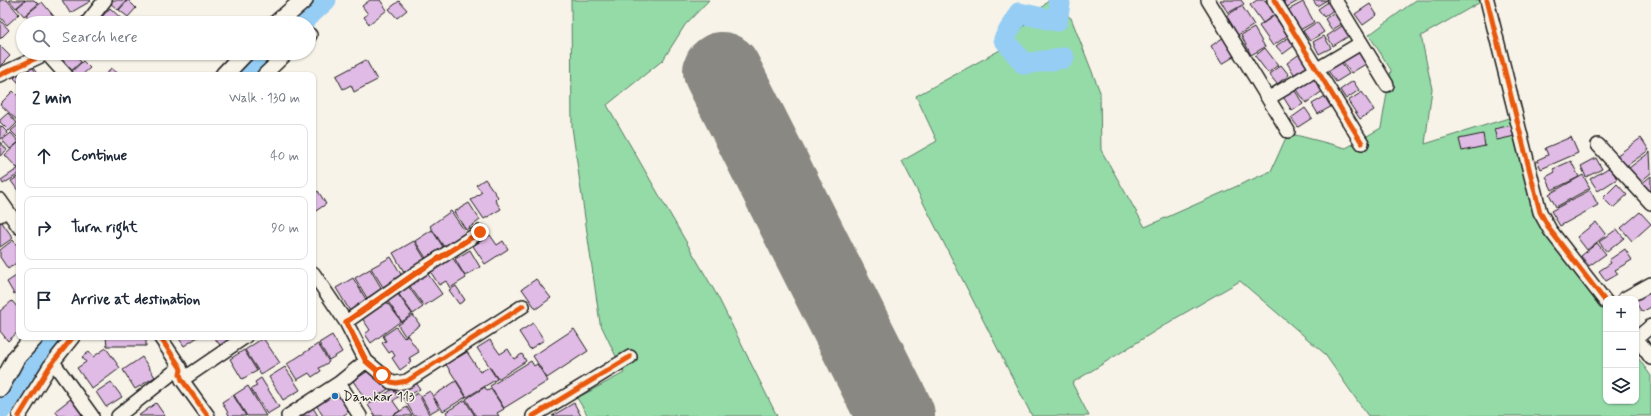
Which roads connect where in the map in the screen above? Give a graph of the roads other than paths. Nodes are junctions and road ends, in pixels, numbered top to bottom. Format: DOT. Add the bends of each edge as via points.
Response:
graph roads {
  1 [pos="105,0"];
  2 [pos="304,0"];
  3 [pos="1208,0"];
  4 [pos="1274,0"];
  5 [pos="1335,0"];
  6 [pos="1487,0"];
  7 [pos="92,16"];
  8 [pos="285,16"];
  9 [pos="1361,42"];
  10 [pos="32,60"];
  11 [pos="53,60"];
  12 [pos="239,60"];
  13 [pos="280,60"];
  14 [pos="1317,70"];
  15 [pos="63,72"];
  16 [pos="227,72"];
  17 [pos="267,72"];
  18 [pos="0,75"];
  19 [pos="1387,85"];
  20 [pos="1268,98"];
  21 [pos="1288,131"];
  22 [pos="1362,143"];
  23 [pos="1598,145"];
  24 [pos="1651,204"];
  25 [pos="2,208"];
  26 [pos="16,224"];
  27 [pos="480,232"];
  28 [pos="316,277"];
  29 [pos="1651,284"];
  30 [pos="1629,296"];
  31 [pos="1603,298"];
  32 [pos="523,306"];
  33 [pos="346,322"];
  34 [pos="1651,326"];
  35 [pos="1639,335"];
  36 [pos="32,340"];
  37 [pos="71,340"];
  38 [pos="162,340"];
  39 [pos="240,340"];
  40 [pos="1639,340"];
  41 [pos="630,357"];
  42 [pos="1651,358"];
  43 [pos="366,361"];
  44 [pos="53,362"];
  45 [pos="181,373"];
  46 [pos="339,383"];
  47 [pos="0,388"];
  48 [pos="19,416"];
  49 [pos="92,416"];
  50 [pos="118,416"];
  51 [pos="208,416"];
  52 [pos="288,416"];
  53 [pos="360,416"];
  54 [pos="533,416"];
  1 -- 7 [label="street"];
  2 -- 8 [label="street"];
  3 -- 20 [label="street"];
  4 -- 14 [label="street"];
  5 -- 9 [label="street"];
  6 -- 31 [label="street" via="1540,212 1550,230"];
  9 -- 14 [label="street"];
  9 -- 19 [label="street"];
  10 -- 18 [label="street"];
  11 -- 15 [label="street"];
  12 -- 16 [label="street"];
  13 -- 17 [label="street"];
  14 -- 20 [label="street"];
  14 -- 22 [label="street"];
  20 -- 21 [label="street"];
  23 -- 24 [label="street"];
  25 -- 26 [label="street"];
  27 -- 33 [label="street"];
  28 -- 33 [label="street"];
  29 -- 30 [label="street"];
  32 -- 43 [label="street" via="407,381 391,382"];
  33 -- 43 [label="street"];
  34 -- 35 [label="street"];
  36 -- 47 [label="street" via="16,358"];
  37 -- 44 [label="street"];
  38 -- 45 [label="street"];
  39 -- 45 [label="street"];
  40 -- 42 [label="street"];
  41 -- 54 [label="street"];
  43 -- 46 [label="street"];
  44 -- 48 [label="street"];
  44 -- 49 [label="street"];
  45 -- 50 [label="street"];
  45 -- 51 [label="street"];
  46 -- 52 [label="street"];
  46 -- 53 [label="street"];
}
